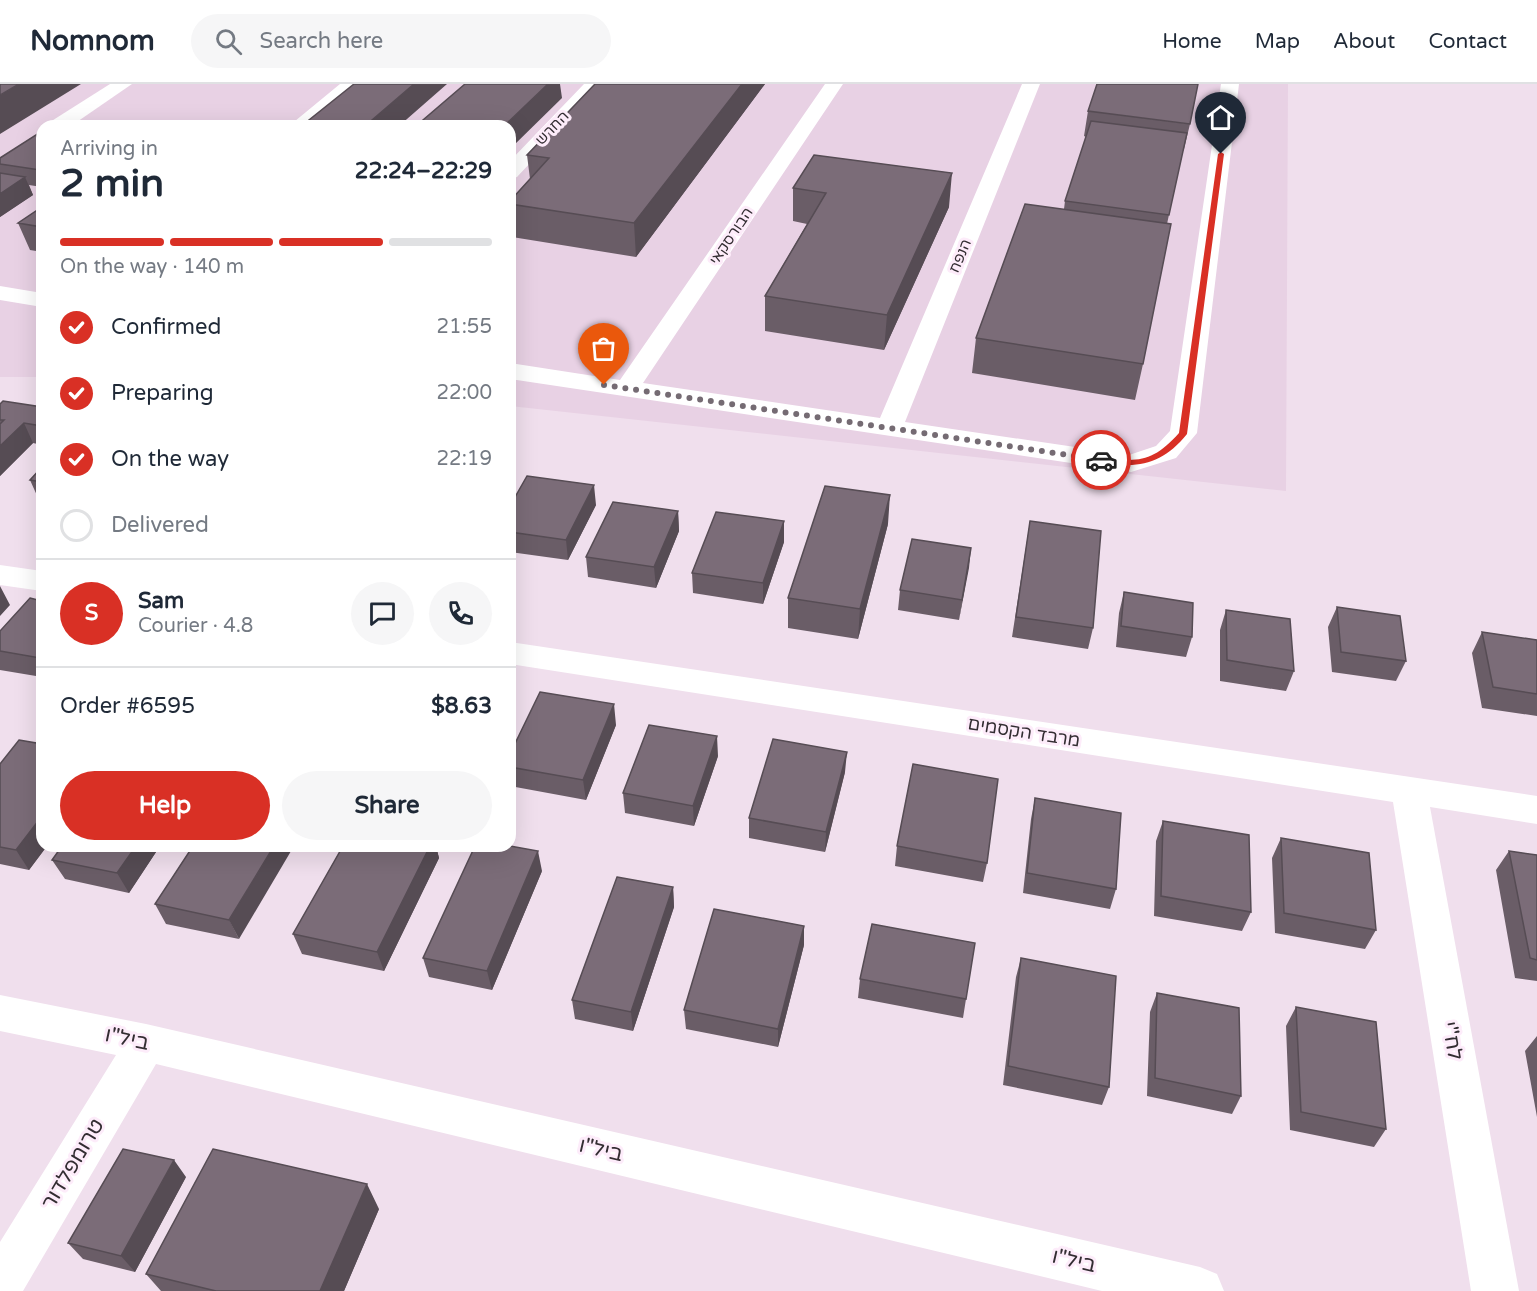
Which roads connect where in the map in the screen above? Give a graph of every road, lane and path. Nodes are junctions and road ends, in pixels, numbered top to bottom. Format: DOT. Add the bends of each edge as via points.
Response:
graph roads {
  1 [pos="123,84"];
  2 [pos="352,84"];
  3 [pos="595,84"];
  4 [pos="834,84"];
  5 [pos="1031,84"];
  6 [pos="1230,84"];
  7 [pos="66,120"];
  8 [pos="307,120"];
  9 [pos="516,167"];
  10 [pos="0,293"];
  11 [pos="36,299"];
  12 [pos="516,372"];
  13 [pos="627,388"];
  14 [pos="889,428"];
  15 [pos="0,575"];
  16 [pos="36,580"];
  17 [pos="516,654"];
  18 [pos="1409,791"];
  19 [pos="1537,810"];
  20 [pos="0,1013"];
  21 [pos="146,1043"];
  22 [pos="0,1286"];
  23 [pos="1200,1291"];
  24 [pos="1495,1291"];
  1 -- 7 [label="street"];
  2 -- 8 [label="street"];
  3 -- 9 [label="street, החרש"];
  4 -- 13 [label="street, הבורסקאי"];
  5 -- 14 [label="street, הנפח"];
  6 -- 14 [label="street" via="1183,434 1166,452 1131,464"];
  10 -- 11 [label="street"];
  12 -- 13 [label="street"];
  13 -- 14 [label="street"];
  15 -- 16 [label="street"];
  17 -- 18 [label="street, מרבד הקסמים"];
  18 -- 19 [label="street, מרבד הקסמים"];
  18 -- 24 [label="street, לח\"י"];
  20 -- 21 [label="street, ביל\"ו"];
  21 -- 22 [label="street, טרומפלדור"];
  21 -- 23 [label="street, ביל\"ו"];
}
